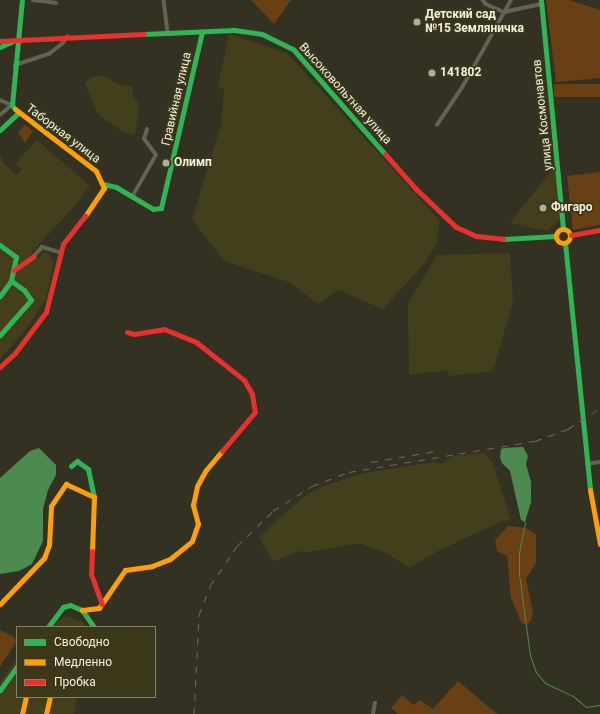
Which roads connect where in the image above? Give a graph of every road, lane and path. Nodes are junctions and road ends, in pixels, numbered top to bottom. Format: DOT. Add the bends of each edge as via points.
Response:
graph roads {
  1 [pos="22,0"];
  2 [pos="33,0"];
  3 [pos="164,0"];
  4 [pos="483,0"];
  5 [pos="511,0"];
  6 [pos="542,2"];
  7 [pos="56,3"];
  8 [pos="504,12"];
  9 [pos="202,32"];
  10 [pos="168,33"];
  11 [pos="67,37"];
  12 [pos="17,40"];
  13 [pos="0,41"];
  14 [pos="0,47"];
  15 [pos="15,65"];
  16 [pos="0,100"];
  17 [pos="12,105"];
  18 [pos="18,113"];
  19 [pos="0,115"];
  20 [pos="437,126"];
  21 [pos="148,129"];
  22 [pos="0,130"];
  23 [pos="104,184"];
  24 [pos="132,197"];
  25 [pos="563,228"];
  26 [pos="600,230"];
  27 [pos="571,235"];
  28 [pos="556,236"];
  29 [pos="565,243"];
  30 [pos="0,245"];
  31 [pos="60,252"];
  32 [pos="34,256"];
  33 [pos="14,270"];
  34 [pos="11,281"];
  35 [pos="0,296"];
  36 [pos="127,332"];
  37 [pos="0,335"];
  38 [pos="0,367"];
  39 [pos="600,462"];
  40 [pos="587,464"];
  41 [pos="71,466"];
  42 [pos="94,497"];
  43 [pos="600,544"];
  44 [pos="0,604"];
  45 [pos="102,604"];
  46 [pos="82,610"];
  47 [pos="49,626"];
  48 [pos="93,626"];
  49 [pos="16,668"];
  50 [pos="0,690"];
  51 [pos="26,698"];
  52 [pos="50,698"];
  53 [pos="375,703"];
  54 [pos="22,714"];
  55 [pos="46,714"];
  56 [pos="373,714"];
  1 -- 12 [label="street"];
  2 -- 7 [label="street"];
  3 -- 10 [label="street"];
  4 -- 8 [label="street"];
  5 -- 8 [label="street"];
  6 -- 8 [label="street"];
  6 -- 25 [label="street, улица Космонавтов" via="541,24"];
  8 -- 20 [label="street" via="463,86"];
  9 -- 10 [label="street, Высоковольтная улица"];
  9 -- 24 [label="street, Гравийная улица" via="160,210 153,210"];
  9 -- 28 [label="street, Высоковольтная улица" via="234,30 262,34 293,49 416,190 456,227 476,236 497,239"];
  10 -- 11 [label="street, Высоковольтная улица"];
  11 -- 12 [label="street, Высоковольтная улица"];
  11 -- 15 [label="street" via="49,54"];
  12 -- 13 [label="street, Высоковольтная улица"];
  12 -- 14 [label="street, Высоковольтная улица"];
  12 -- 15 [label="street"];
  15 -- 17 [label="street"];
  16 -- 17 [label="street, Таборная улица"];
  17 -- 18 [label="street, Таборная улица"];
  17 -- 19 [label="street"];
  18 -- 22 [label="street"];
  18 -- 23 [label="street, Таборная улица" via="90,165"];
  21 -- 24 [label="street" via="144,139 156,155"];
  23 -- 24 [label="street" via="116,187"];
  23 -- 31 [label="street" via="99,199 68,235"];
  25 -- 27 [label="street" via="569,230"];
  25 -- 28 [label="street"];
  26 -- 27 [label="street"];
  27 -- 29 [label="street"];
  28 -- 29 [label="street" via="559,242"];
  29 -- 40 [label="street"];
  30 -- 33 [label="street" via="16,257"];
  31 -- 32 [label="street" via="42,247"];
  31 -- 38 [label="street" via="53,291 46,312 15,353"];
  32 -- 33 [label="street"];
  33 -- 34 [label="street"];
  34 -- 35 [label="street"];
  34 -- 37 [label="street" via="24,290 32,300"];
  36 -- 45 [label="street" via="134,334 164,329 196,342 238,373 252,394 256,406 248,423 206,470 197,486 193,505 198,524 192,541 170,559 152,566 125,570"];
  39 -- 40 [label="street"];
  40 -- 43 [label="street"];
  41 -- 42 [label="street" via="77,461 88,469"];
  42 -- 44 [label="street" via="70,484 62,487 52,500 49,513 50,537 47,553 37,569"];
  42 -- 45 [label="street" via="91,574"];
  45 -- 46 [label="street" via="91,610"];
  46 -- 47 [label="street" via="70,605 63,607"];
  46 -- 48 [label="street"];
  49 -- 50 [label="street"];
  51 -- 54 [label="street"];
  52 -- 55 [label="street"];
  53 -- 56 [label="street"];
}
